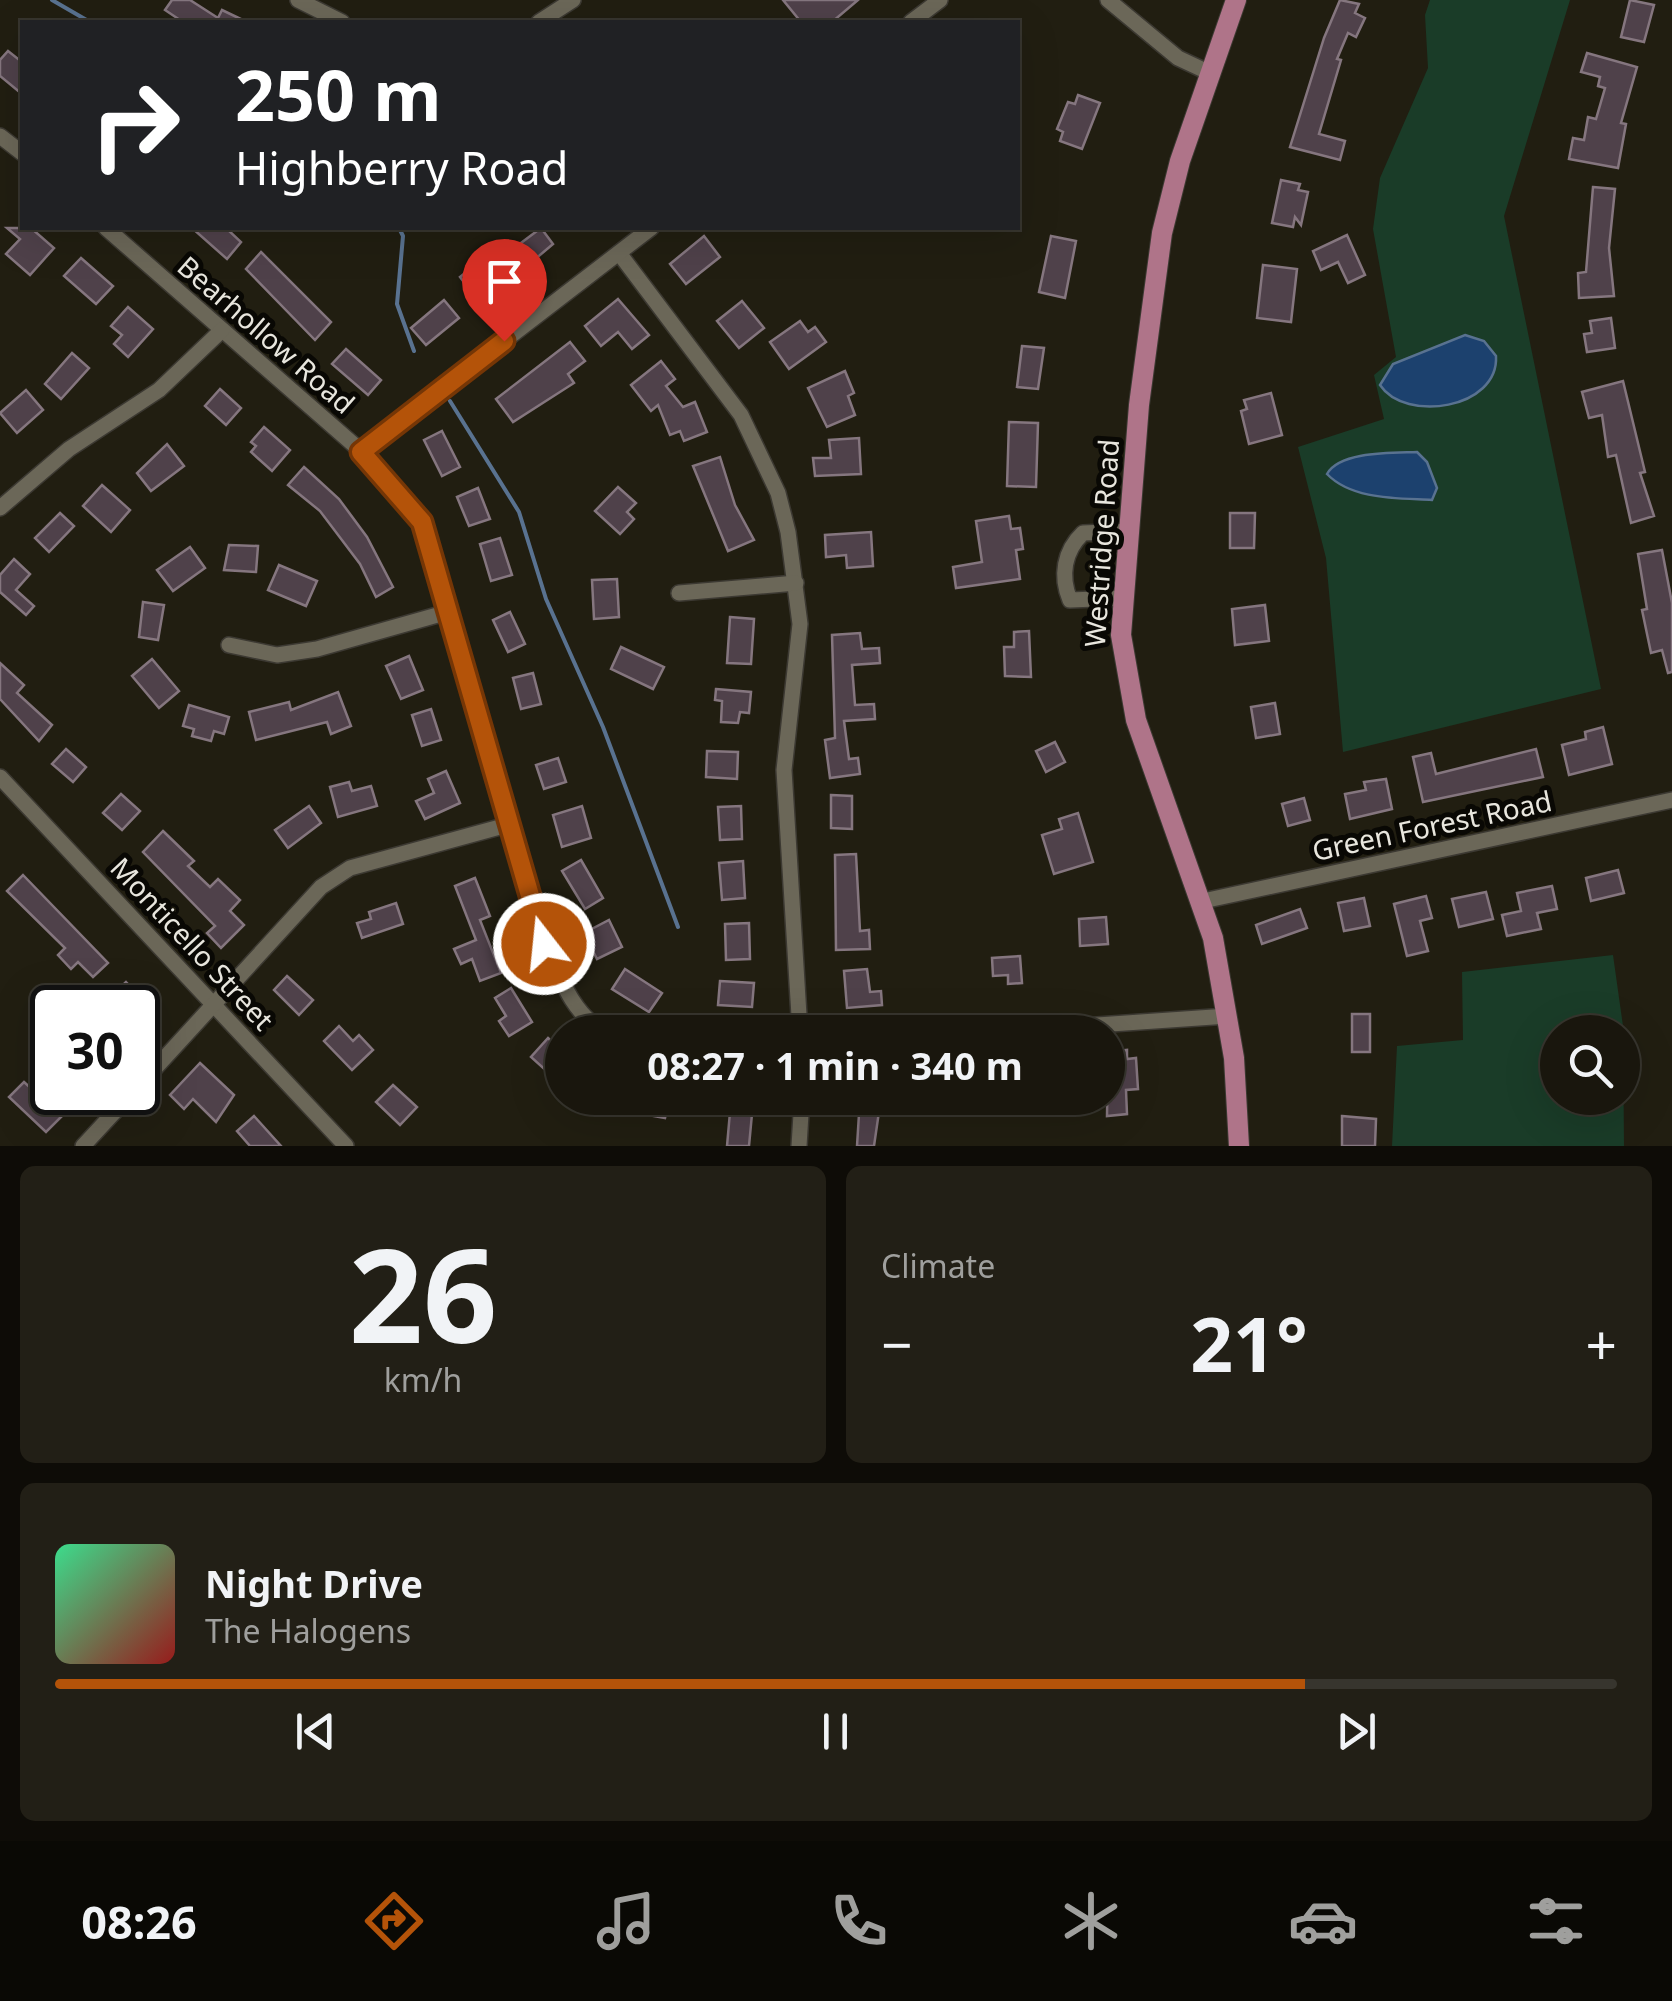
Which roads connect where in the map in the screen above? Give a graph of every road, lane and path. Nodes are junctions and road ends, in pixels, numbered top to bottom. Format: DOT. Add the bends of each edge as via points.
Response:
graph roads {
  1 [pos="298,0"];
  2 [pos="573,0"];
  3 [pos="940,0"];
  4 [pos="1108,0"];
  5 [pos="1236,0"];
  6 [pos="338,20"];
  7 [pos="542,20"];
  8 [pos="914,20"];
  9 [pos="1210,73"];
  10 [pos="0,136"];
  11 [pos="20,151"];
  12 [pos="108,230"];
  13 [pos="648,230"];
  14 [pos="618,253"];
  15 [pos="222,330"];
  16 [pos="361,452"];
  17 [pos="0,508"];
  18 [pos="1128,531"];
  19 [pos="796,583"];
  20 [pos="679,593"];
  21 [pos="1121,598"];
  22 [pos="448,612"];
  23 [pos="229,645"];
  24 [pos="0,777"];
  25 [pos="1672,800"];
  26 [pos="511,824"];
  27 [pos="1203,901"];
  28 [pos="214,1005"];
  29 [pos="583,1015"];
  30 [pos="799,1015"];
  31 [pos="1228,1016"];
  32 [pos="1125,1023"];
  33 [pos="160,1063"];
  34 [pos="112,1115"];
  35 [pos="801,1115"];
  36 [pos="83,1146"];
  37 [pos="346,1146"];
  38 [pos="799,1146"];
  39 [pos="1239,1146"];
  1 -- 6 [label="street"];
  2 -- 7 [label="street"];
  3 -- 8 [label="street"];
  4 -- 9 [label="street" via="1178,58"];
  5 -- 9 [label="main road, Westridge Road"];
  9 -- 18 [label="main road, Westridge Road" via="1170,199 1154,281"];
  10 -- 11 [label="street"];
  12 -- 15 [label="street, Bearhollow Road"];
  13 -- 14 [label="street"];
  14 -- 16 [label="street"];
  14 -- 19 [label="street" via="741,415 778,493"];
  15 -- 16 [label="street, Bearhollow Road"];
  15 -- 17 [label="street" via="159,390 69,449"];
  16 -- 22 [label="street, Bearhollow Road" via="422,522"];
  18 -- 21 [label="main road, Westridge Road"];
  18 -- 21 [label="street" via="1083,533 1068,546 1064,585 1070,600"];
  19 -- 20 [label="street"];
  19 -- 30 [label="street" via="800,624 784,770"];
  21 -- 27 [label="main road, Westridge Road" via="1128,693"];
  22 -- 23 [label="street" via="304,651 277,655"];
  22 -- 26 [label="street, Bearhollow Road"];
  24 -- 28 [label="street, Monticello Street"];
  25 -- 27 [label="street, Green Forest Road"];
  26 -- 28 [label="street" via="350,868 321,887"];
  26 -- 29 [label="street, Bearhollow Road" via="544,944"];
  27 -- 31 [label="main road, Westridge Road"];
  28 -- 33 [label="street"];
  28 -- 37 [label="street, Monticello Street"];
  31 -- 32 [label="street"];
  31 -- 39 [label="main road, Westridge Road"];
  34 -- 36 [label="street"];
  35 -- 38 [label="street"];
}
